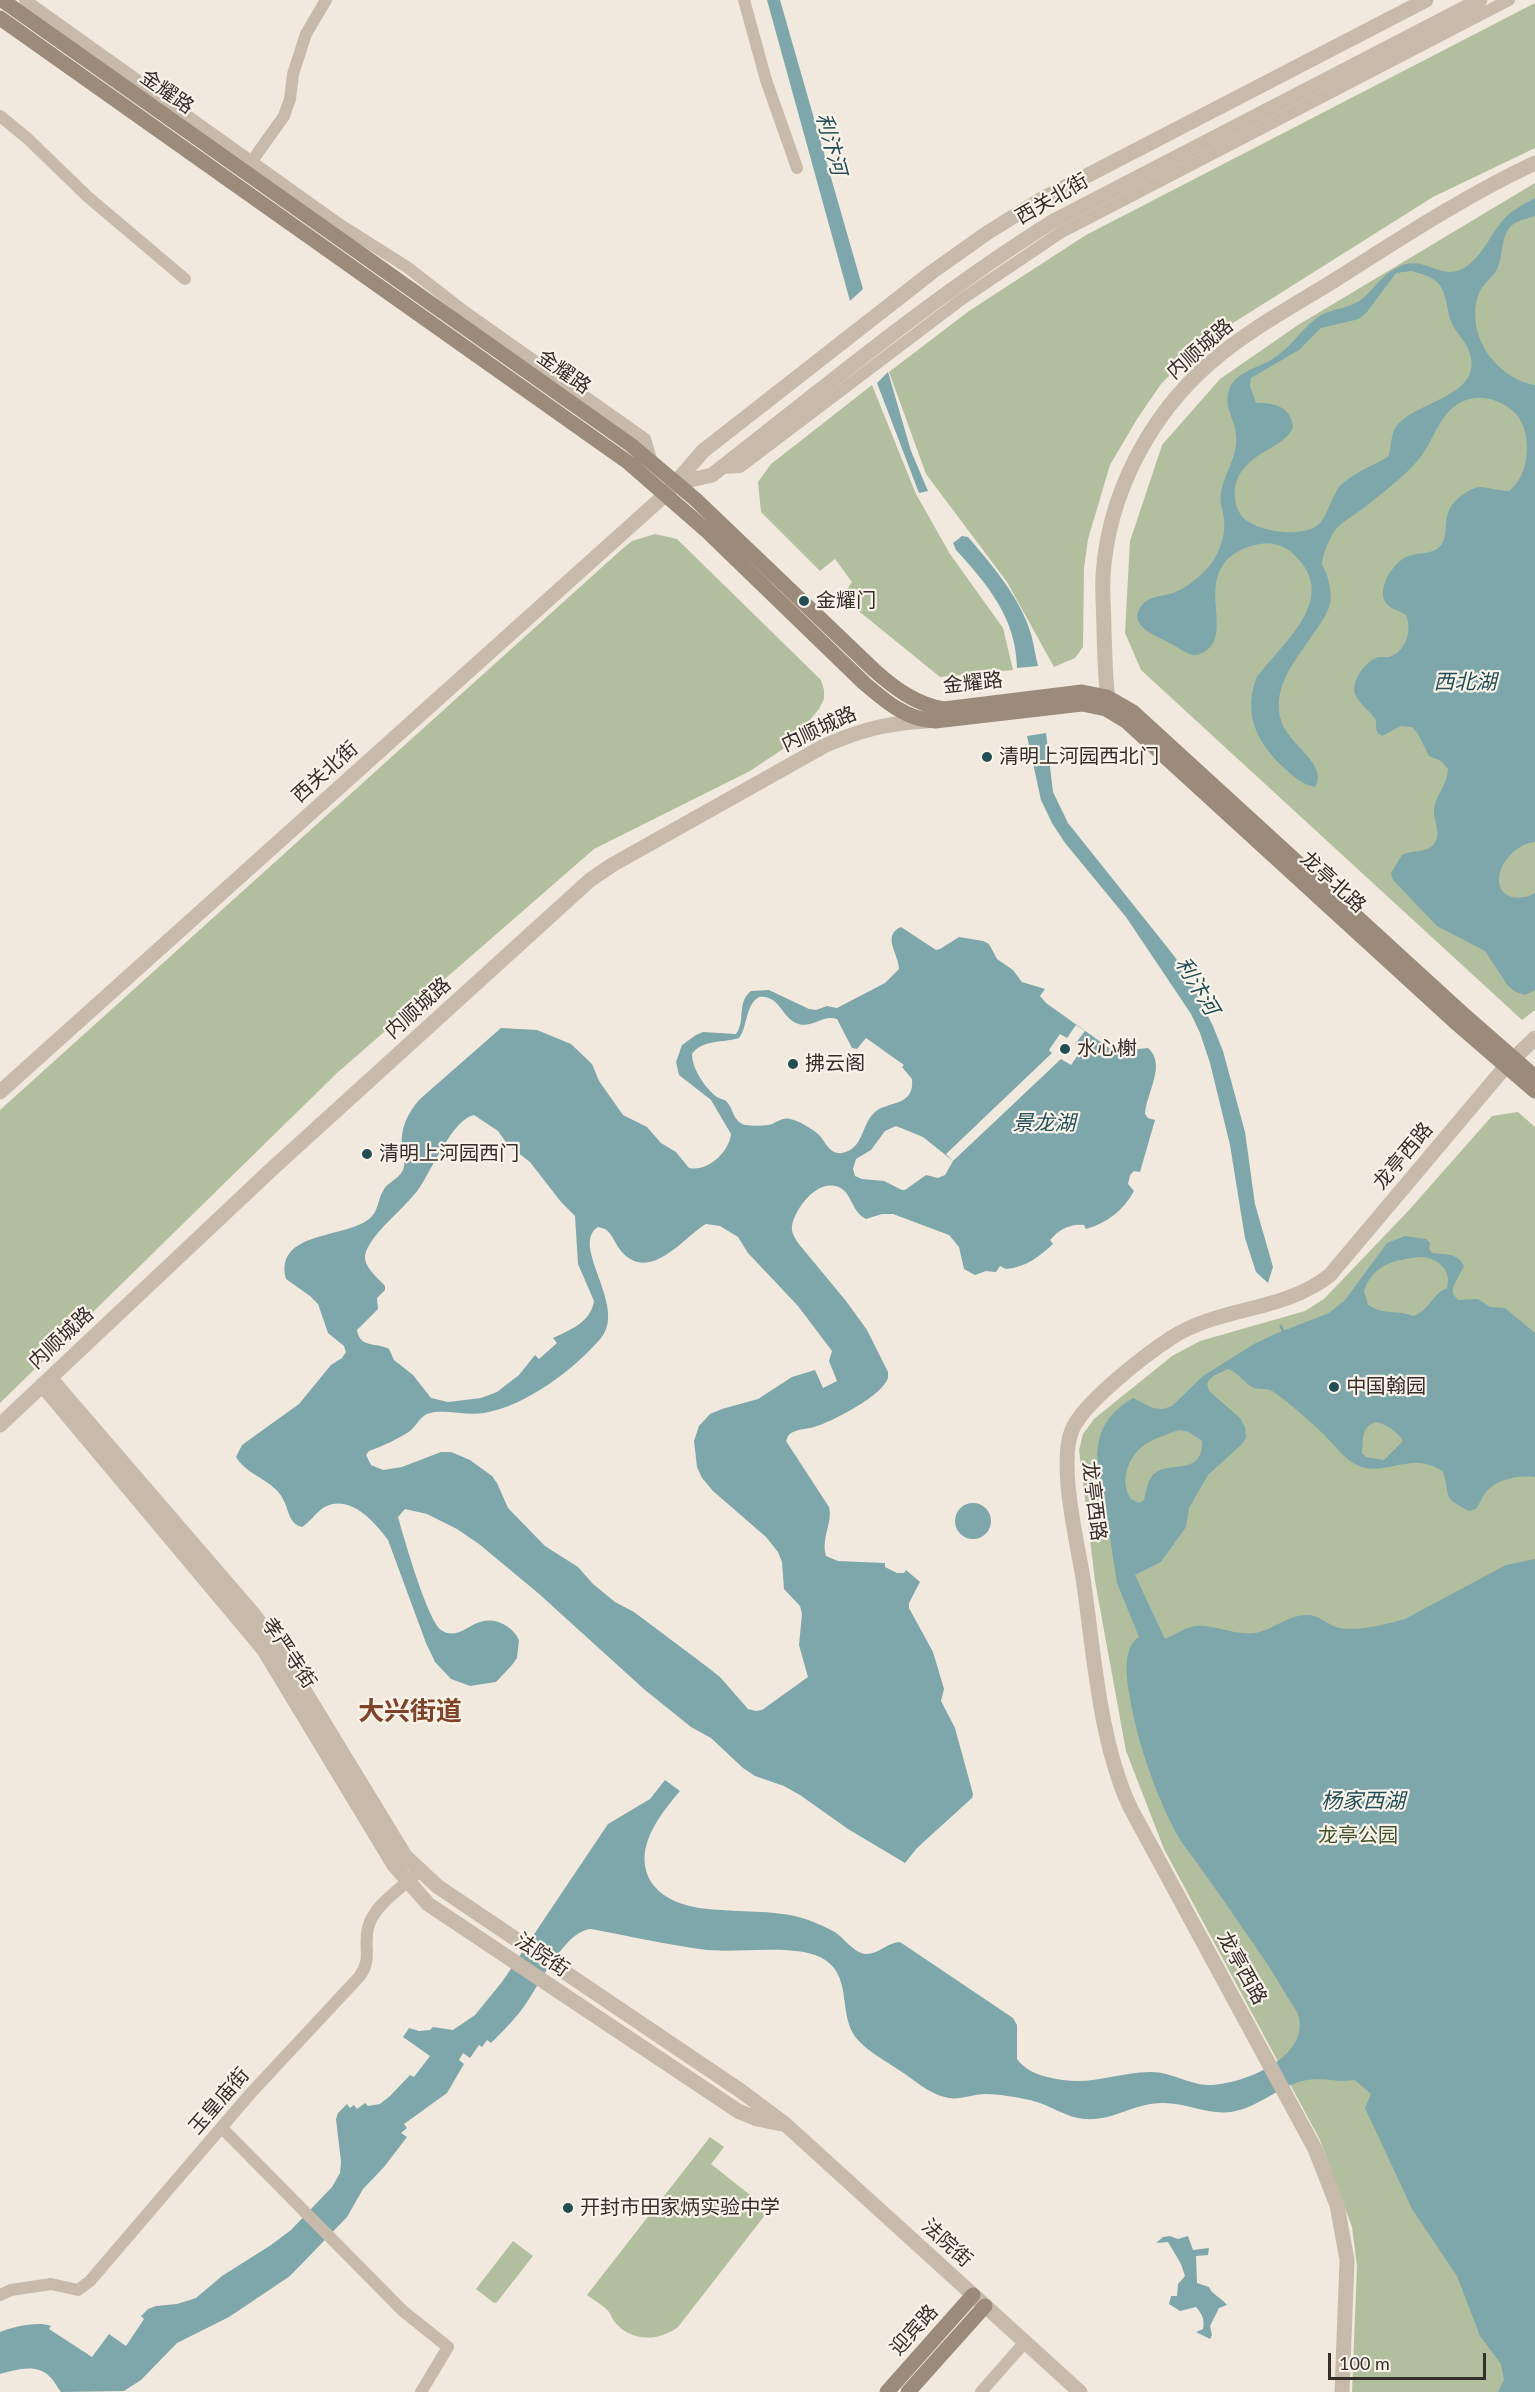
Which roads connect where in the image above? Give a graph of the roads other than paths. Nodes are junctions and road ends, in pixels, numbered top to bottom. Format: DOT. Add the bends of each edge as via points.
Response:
graph roads {
  1 [pos="2,0"];
  2 [pos="25,0"];
  3 [pos="326,0"];
  4 [pos="744,0"];
  5 [pos="1426,0"];
  6 [pos="1480,0"];
  7 [pos="1509,0"];
  8 [pos="0,18"];
  9 [pos="0,116"];
  10 [pos="1535,163"];
  11 [pos="248,167"];
  12 [pos="797,168"];
  13 [pos="185,279"];
  14 [pos="722,468"];
  15 [pos="672,489"];
  16 [pos="1105,705"];
  17 [pos="927,721"];
  18 [pos="1535,1038"];
  19 [pos="1510,1062"];
  20 [pos="1535,1077"];
  21 [pos="1535,1091"];
  22 [pos="0,1092"];
  23 [pos="46,1382"];
  24 [pos="0,1425"];
  25 [pos="414,1877"];
  26 [pos="504,1932"];
  27 [pos="492,1946"];
  28 [pos="785,2124"];
  29 [pos="222,2128"];
  30 [pos="0,2295"];
  31 [pos="973,2295"];
  32 [pos="986,2306"];
  33 [pos="1025,2342"];
  34 [pos="421,2392"];
  35 [pos="887,2392"];
  36 [pos="908,2392"];
  37 [pos="981,2392"];
  38 [pos="1080,2392"];
  39 [pos="1342,2392"];
  1 -- 11 [label="main road, 金耀路"];
  2 -- 11 [label="street"];
  3 -- 11 [label="street" via="306,34 284,116"];
  4 -- 12 [label="street" via="766,80"];
  5 -- 15 [label="street, 西关北街" via="1110,162 987,233 703,451"];
  6 -- 14 [label="street, 西关北街" via="1052,222 947,292"];
  7 -- 14 [label="street" via="1060,233 962,299 740,467"];
  8 -- 15 [label="main road, 金耀路" via="629,463"];
  9 -- 13 [label="street"];
  10 -- 16 [label="street, 内顺城路" via="1463,199 1254,331 1211,362 1171,404 1139,452 1111,523 1103,578"];
  11 -- 15 [label="main road, 金耀路" via="652,462"];
  14 -- 15 [label="street, 西关北街"];
  15 -- 16 [label="main road, 金耀路" via="874,670 926,705 944,709 1082,692"];
  15 -- 17 [label="main road, 金耀路" via="707,531 864,684 891,705"];
  15 -- 22 [label="street, 西关北街"];
  16 -- 17 [label="main road, 金耀路"];
  16 -- 19 [label="main road, 龙亭北路" via="1122,705 1143,720"];
  17 -- 23 [label="street, 内顺城路" via="884,724 824,746 599,873 273,1168"];
  18 -- 19 [label="street, 龙亭西路"];
  19 -- 20 [label="main road, 龙亭北路"];
  19 -- 21 [label="main road, 龙亭北路"];
  19 -- 39 [label="street, 龙亭西路" via="1330,1275 1300,1294 1206,1322 1171,1339 1093,1400 1070,1438 1068,1478 1107,1732 1118,1777 1131,1809 1315,2149 1328,2182 1347,2260"];
  23 -- 24 [label="street, 内顺城路"];
  23 -- 25 [label="street, 孝严寺街" via="255,1616 294,1672"];
  25 -- 26 [label="street, 孝严寺街" via="437,1886"];
  25 -- 27 [label="street, 孝严寺街" via="428,1904"];
  25 -- 29 [label="street, 玉皇庙街" via="384,1902 368,1925 368,1963 364,1969"];
  26 -- 28 [label="street, 法院街"];
  27 -- 28 [label="street, 法院街" via="738,2111"];
  28 -- 31 [label="street, 法院街"];
  29 -- 30 [label="street, 玉皇庙街" via="84,2286 74,2290 45,2285"];
  29 -- 34 [label="street" via="404,2311 448,2347"];
  31 -- 32 [label="street, 法院街"];
  31 -- 35 [label="main road, 迎宾路"];
  32 -- 33 [label="street, 法院街"];
  32 -- 36 [label="main road, 迎宾路"];
  33 -- 37 [label="street"];
  33 -- 38 [label="street, 法院街"];
}
